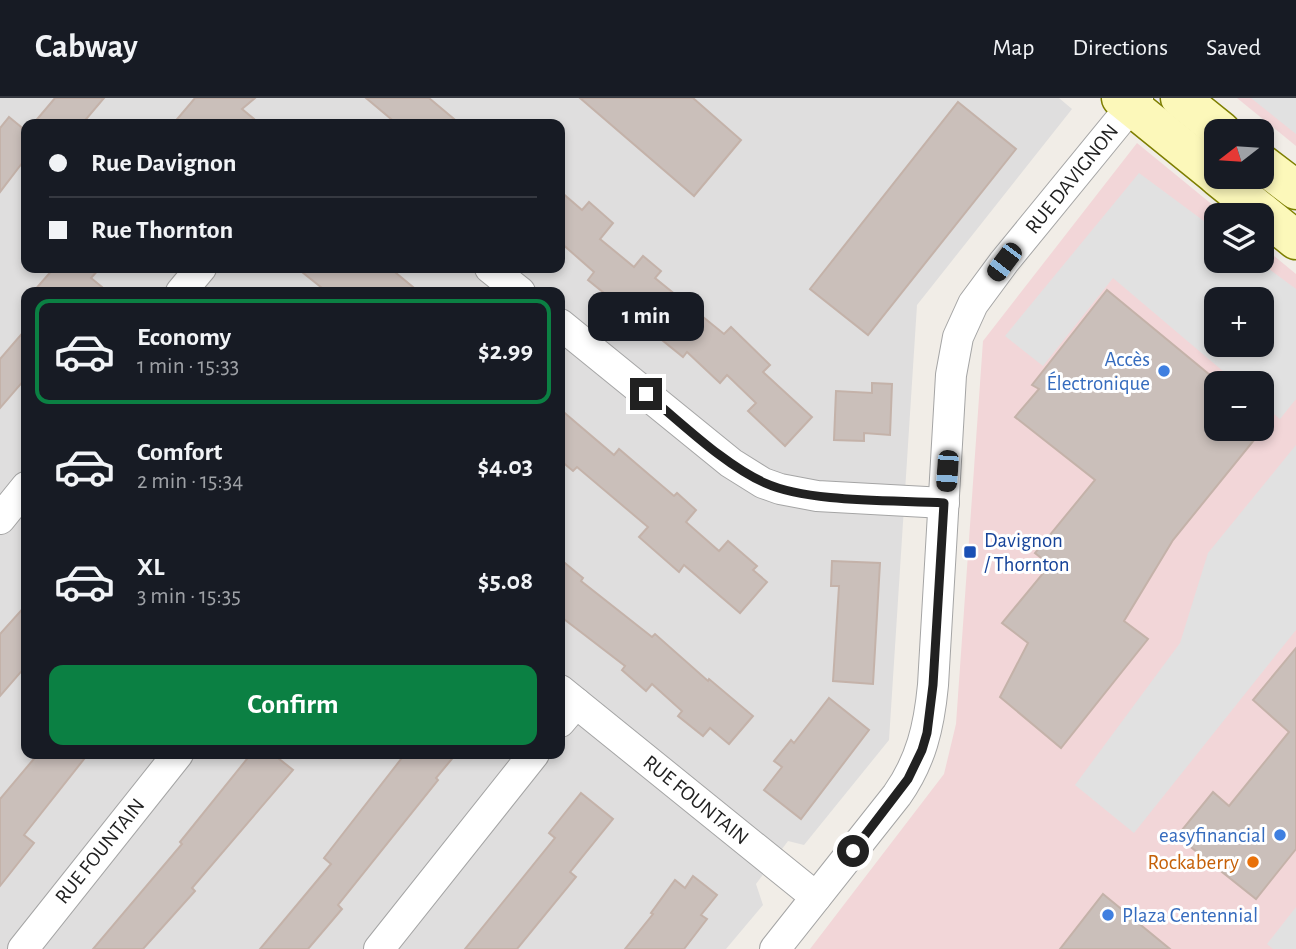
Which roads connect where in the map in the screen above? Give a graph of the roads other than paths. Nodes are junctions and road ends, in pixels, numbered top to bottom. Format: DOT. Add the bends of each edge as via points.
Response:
graph roads {
  1 [pos="1180,98"];
  2 [pos="1130,101"];
  3 [pos="1206,119"];
  4 [pos="1204,165"];
  5 [pos="1274,173"];
  6 [pos="1233,189"];
  7 [pos="1296,190"];
  8 [pos="1296,240"];
  9 [pos="197,273"];
  10 [pos="496,273"];
  11 [pos="185,287"];
  12 [pos="514,287"];
  13 [pos="565,328"];
  14 [pos="21,492"];
  15 [pos="944,503"];
  16 [pos="0,519"];
  17 [pos="565,705"];
  18 [pos="174,759"];
  19 [pos="530,759"];
  20 [pos="816,897"];
  21 [pos="23,949"];
  22 [pos="379,949"];
  23 [pos="775,949"];
  1 -- 3 [label="street"];
  2 -- 4 [label="street"];
  2 -- 15 [label="street, RUE DAVIGNON" via="1004,262 961,326 951,375"];
  5 -- 7 [label="street"];
  6 -- 8 [label="street"];
  9 -- 11 [label="street"];
  10 -- 12 [label="street"];
  13 -- 15 [label="street" via="731,463 764,483 817,496"];
  14 -- 16 [label="street"];
  15 -- 20 [label="street, RUE DAVIGNON" via="933,685 922,750 897,795"];
  17 -- 20 [label="street, RUE FOUNTAIN"];
  18 -- 21 [label="street, RUE FOUNTAIN"];
  19 -- 22 [label="street"];
  20 -- 23 [label="street, RUE DAVIGNON"];
}
